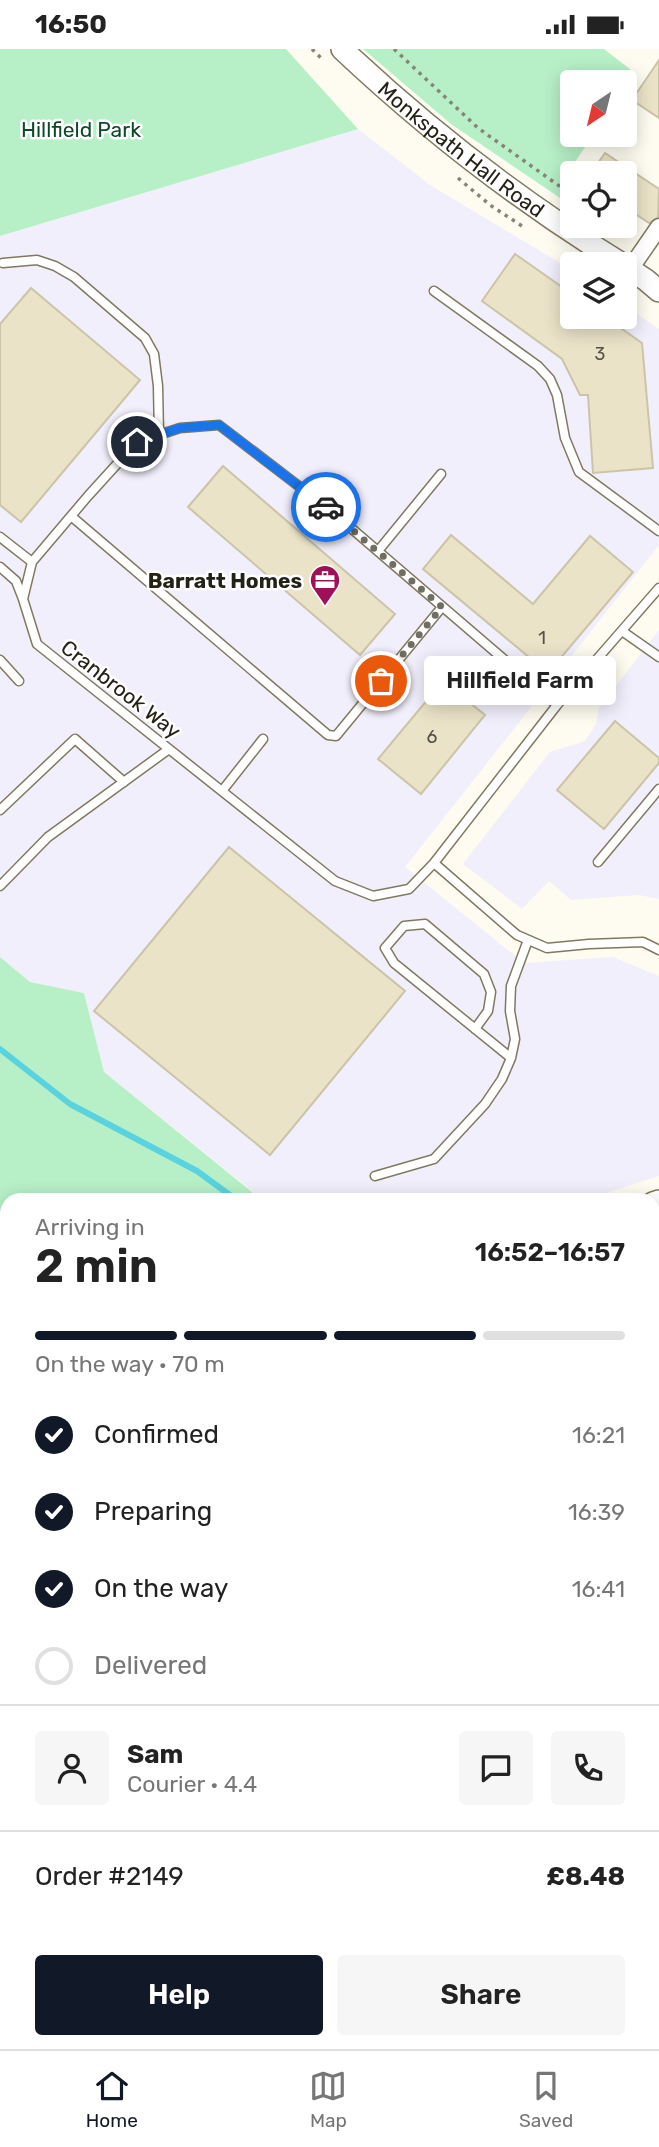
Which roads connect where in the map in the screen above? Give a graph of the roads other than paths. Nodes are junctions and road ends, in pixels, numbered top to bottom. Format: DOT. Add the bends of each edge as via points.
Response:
graph roads {
  1 [pos="342,49"];
  2 [pos="659,226"];
  3 [pos="3,263"];
  4 [pos="640,275"];
  5 [pos="434,291"];
  6 [pos="159,435"];
  7 [pos="441,474"];
  8 [pos="71,516"];
  9 [pos="659,531"];
  10 [pos="0,537"];
  11 [pos="378,551"];
  12 [pos="32,562"];
  13 [pos="0,567"];
  14 [pos="659,588"];
  15 [pos="23,599"];
  16 [pos="442,607"];
  17 [pos="622,631"];
  18 [pos="659,657"];
  19 [pos="0,660"];
  20 [pos="19,681"];
  21 [pos="557,705"];
  22 [pos="263,739"];
  23 [pos="169,749"];
  24 [pos="124,782"];
  25 [pos="659,789"];
  26 [pos="222,791"];
  27 [pos="0,810"];
  28 [pos="598,862"];
  29 [pos="434,863"];
  30 [pos="0,886"];
  31 [pos="528,940"];
  32 [pos="659,950"];
  33 [pos="475,1029"];
  34 [pos="511,1058"];
  35 [pos="375,1176"];
  1 -- 4 [label="street, Monkspath Hall Road" via="471,161"];
  2 -- 4 [label="street"];
  3 -- 6 [label="lane" via="37,260 55,266 145,338 154,354"];
  5 -- 9 [label="lane" via="538,366 557,395 565,438 579,471"];
  6 -- 8 [label="lane" via="137,442"];
  6 -- 11 [label="lane" via="219,425"];
  7 -- 11 [label="lane"];
  8 -- 12 [label="lane"];
  8 -- 16 [label="lane" via="328,735 336,736"];
  10 -- 12 [label="lane"];
  11 -- 16 [label="lane"];
  12 -- 15 [label="lane"];
  13 -- 15 [label="lane" via="16,581"];
  14 -- 17 [label="lane, Cranbrook Way"];
  15 -- 23 [label="lane, Cranbrook Way" via="37,644"];
  16 -- 21 [label="lane"];
  17 -- 18 [label="lane"];
  17 -- 21 [label="lane, Cranbrook Way"];
  19 -- 20 [label="lane"];
  21 -- 29 [label="lane, Cranbrook Way"];
  22 -- 26 [label="lane"];
  23 -- 24 [label="lane"];
  23 -- 26 [label="lane, Cranbrook Way"];
  24 -- 27 [label="lane" via="75,739"];
  24 -- 30 [label="lane" via="48,837"];
  25 -- 28 [label="lane"];
  26 -- 29 [label="lane, Cranbrook Way" via="335,881 373,896 409,889"];
  29 -- 31 [label="lane"];
  31 -- 32 [label="lane" via="547,948 643,942"];
  31 -- 34 [label="lane" via="511,986 515,1039"];
  33 -- 33 [label="lane" via="394,963 385,948 404,926 425,924 484,974 491,992 488,1011"];
  33 -- 34 [label="lane"];
  34 -- 35 [label="lane" via="485,1104 434,1159"];
}
